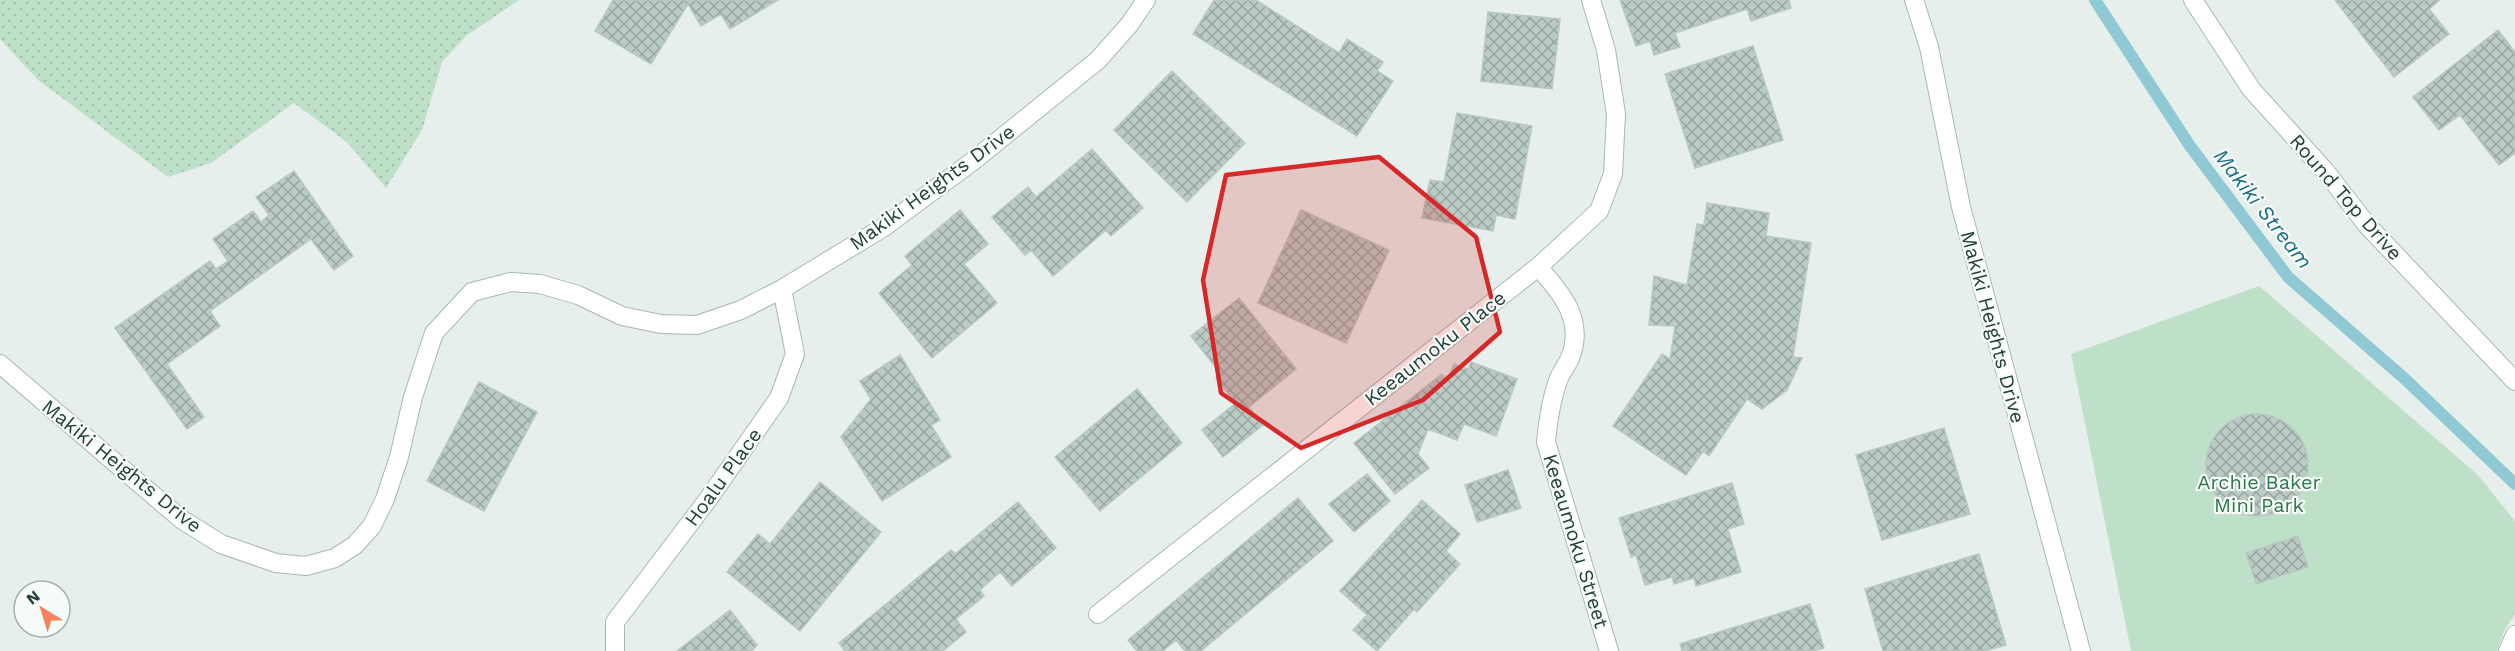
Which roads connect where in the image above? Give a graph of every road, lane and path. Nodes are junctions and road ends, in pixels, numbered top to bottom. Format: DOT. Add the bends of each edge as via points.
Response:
graph roads {
  1 [pos="1146,0"];
  2 [pos="1592,0"];
  3 [pos="1914,0"];
  4 [pos="2193,0"];
  5 [pos="1538,267"];
  6 [pos="782,289"];
  7 [pos="0,364"];
  8 [pos="2515,381"];
  9 [pos="1098,614"];
  10 [pos="2515,635"];
  11 [pos="615,651"];
  12 [pos="1608,651"];
  13 [pos="2081,651"];
  14 [pos="2508,651"];
  1 -- 6 [label="street, Makiki Heights Drive" via="1098,60 973,161 884,228"];
  2 -- 5 [label="street, Keeaumoku Place" via="1606,50 1616,114 1613,174 1599,211"];
  3 -- 13 [label="street, Makiki Heights Drive" via="1929,47 1961,207"];
  4 -- 8 [label="street, Round Top Drive" via="2251,89 2326,172 2367,225"];
  5 -- 9 [label="street, Keeaumoku Place"];
  5 -- 12 [label="street, Keeaumoku Street" via="1563,294 1575,326 1571,356 1559,377 1550,409 1546,442"];
  6 -- 7 [label="street, Makiki Heights Drive" via="741,310 697,325 661,324 622,315 578,295 540,284 511,282 472,292 434,333 399,457 372,526 355,545 335,558 306,566 276,563 221,544 181,519"];
  6 -- 11 [label="street, Hoalu Place" via="795,354 779,398 615,622"];
  10 -- 14 [label="street"];
}
